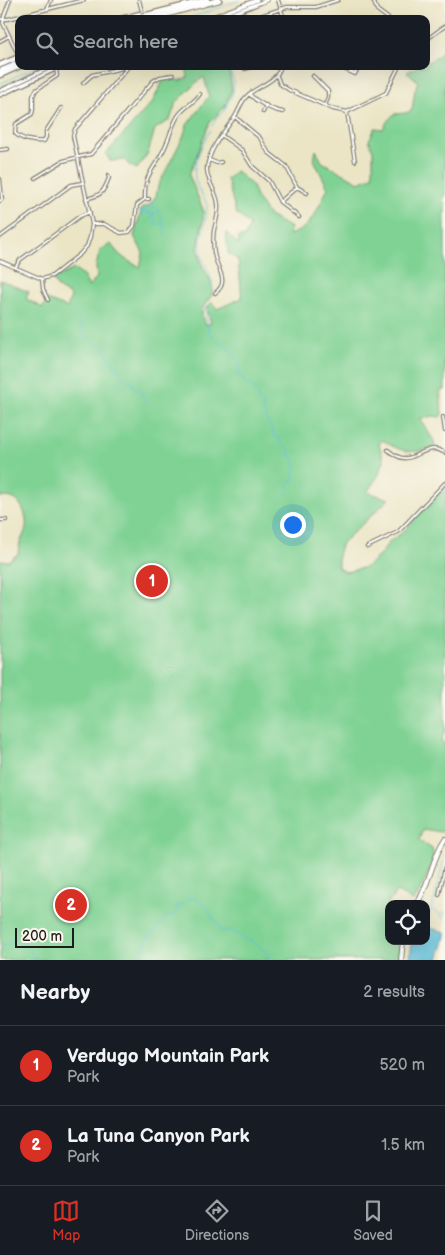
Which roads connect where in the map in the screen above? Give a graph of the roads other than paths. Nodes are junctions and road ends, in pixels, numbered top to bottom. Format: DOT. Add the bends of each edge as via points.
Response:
graph roads {
  1 [pos="10,0"];
  2 [pos="51,0"];
  3 [pos="84,0"];
  4 [pos="140,0"];
  5 [pos="199,0"];
  6 [pos="206,0"];
  7 [pos="212,0"];
  8 [pos="219,0"];
  9 [pos="257,0"];
  10 [pos="267,0"];
  11 [pos="278,0"];
  12 [pos="338,0"];
  13 [pos="373,0"];
  14 [pos="47,9"];
  15 [pos="281,10"];
  16 [pos="20,15"];
  17 [pos="144,15"];
  18 [pos="150,15"];
  19 [pos="151,15"];
  20 [pos="152,15"];
  21 [pos="153,15"];
  22 [pos="218,15"];
  23 [pos="228,15"];
  24 [pos="264,15"];
  25 [pos="283,15"];
  26 [pos="384,15"];
  27 [pos="15,16"];
  28 [pos="2,19"];
  29 [pos="445,26"];
  30 [pos="9,36"];
  31 [pos="430,37"];
  32 [pos="0,41"];
  33 [pos="15,48"];
  34 [pos="15,62"];
  35 [pos="15,64"];
  36 [pos="15,66"];
  37 [pos="0,70"];
  38 [pos="48,70"];
  39 [pos="49,70"];
  40 [pos="55,70"];
  41 [pos="113,70"];
  42 [pos="126,70"];
  43 [pos="279,70"];
  44 [pos="346,70"];
  45 [pos="357,70"];
  46 [pos="397,70"];
  47 [pos="173,75"];
  48 [pos="277,76"];
  49 [pos="313,76"];
  50 [pos="83,83"];
  51 [pos="0,91"];
  52 [pos="200,94"];
  53 [pos="249,94"];
  54 [pos="0,95"];
  55 [pos="266,105"];
  56 [pos="324,105"];
  57 [pos="61,108"];
  58 [pos="263,112"];
  59 [pos="283,112"];
  60 [pos="347,112"];
  61 [pos="235,117"];
  62 [pos="221,135"];
  63 [pos="8,149"];
  64 [pos="0,150"];
  65 [pos="76,157"];
  66 [pos="209,160"];
  67 [pos="355,161"];
  68 [pos="221,162"];
  69 [pos="108,175"];
  70 [pos="36,178"];
  71 [pos="0,179"];
  72 [pos="82,183"];
  73 [pos="297,187"];
  74 [pos="307,193"];
  75 [pos="86,199"];
  76 [pos="145,199"];
  77 [pos="149,199"];
  78 [pos="0,201"];
  79 [pos="280,202"];
  80 [pos="90,212"];
  81 [pos="299,217"];
  82 [pos="92,224"];
  83 [pos="0,237"];
  84 [pos="0,261"];
  85 [pos="15,268"];
  86 [pos="42,279"];
  87 [pos="215,293"];
  88 [pos="48,300"];
  89 [pos="443,417"];
  90 [pos="445,431"];
  91 [pos="388,450"];
  92 [pos="445,453"];
  93 [pos="445,483"];
  94 [pos="0,520"];
  95 [pos="6,520"];
  96 [pos="367,547"];
  97 [pos="445,839"];
  98 [pos="445,867"];
  99 [pos="439,895"];
  100 [pos="420,900"];
  101 [pos="403,945"];
  102 [pos="401,960"];
  1 -- 28 [label="street"];
  2 -- 14 [label="street"];
  3 -- 14 [label="street"];
  4 -- 17 [label="street"];
  5 -- 18 [label="highway"];
  6 -- 19 [label="highway"];
  7 -- 20 [label="highway"];
  8 -- 21 [label="highway"];
  9 -- 22 [label="main road"];
  10 -- 23 [label="main road"];
  11 -- 15 [label="street"];
  12 -- 15 [label="street" via="316,7"];
  13 -- 26 [label="street" via="377,10"];
  14 -- 16 [label="street"];
  15 -- 24 [label="street"];
  15 -- 25 [label="street"];
  27 -- 28 [label="street"];
  28 -- 30 [label="street"];
  29 -- 31 [label="street"];
  30 -- 32 [label="street"];
  30 -- 33 [label="street"];
  34 -- 37 [label="highway" via="9,61"];
  35 -- 37 [label="highway"];
  36 -- 37 [label="highway" via="9,71"];
  38 -- 51 [label="main road"];
  39 -- 54 [label="main road"];
  40 -- 57 [label="street" via="56,77 35,92 32,114 16,124 15,133 44,141 46,131"];
  41 -- 50 [label="street" via="92,75"];
  42 -- 65 [label="street" via="75,129 72,140"];
  43 -- 48 [label="street"];
  44 -- 45 [label="street" via="355,74"];
  46 -- 60 [label="street" via="386,94"];
  47 -- 65 [label="street" via="153,81 91,154"];
  48 -- 53 [label="street"];
  48 -- 56 [label="street" via="280,84 289,90"];
  49 -- 56 [label="street" via="328,91"];
  52 -- 76 [label="street" via="178,116 146,179"];
  53 -- 55 [label="street"];
  53 -- 61 [label="street"];
  55 -- 58 [label="street"];
  55 -- 59 [label="street"];
  56 -- 60 [label="street"];
  60 -- 67 [label="street"];
  61 -- 62 [label="street"];
  61 -- 73 [label="street" via="286,166"];
  62 -- 66 [label="street"];
  62 -- 79 [label="street" via="242,150 252,166 269,181"];
  63 -- 64 [label="street"];
  65 -- 70 [label="street" via="63,161"];
  65 -- 72 [label="street"];
  66 -- 68 [label="street"];
  66 -- 87 [label="street" via="208,178 219,206 214,230 214,256 223,278 223,284"];
  69 -- 75 [label="street" via="104,191"];
  71 -- 78 [label="street" via="3,194"];
  72 -- 75 [label="street"];
  72 -- 83 [label="street" via="71,185"];
  73 -- 74 [label="street"];
  73 -- 79 [label="street"];
  75 -- 80 [label="street"];
  76 -- 77 [label="street"];
  76 -- 82 [label="street" via="136,207 134,226 129,232 121,233 104,224"];
  79 -- 81 [label="street"];
  80 -- 82 [label="street"];
  80 -- 85 [label="street" via="20,260"];
  82 -- 86 [label="street" via="90,237 82,251 52,276"];
  84 -- 85 [label="street"];
  85 -- 86 [label="street"];
  86 -- 88 [label="street"];
  89 -- 90 [label="street"];
  91 -- 92 [label="street" via="398,458 409,458 434,449"];
  93 -- 96 [label="street" via="398,532"];
  94 -- 95 [label="street"];
  97 -- 100 [label="main road"];
  98 -- 99 [label="street"];
  101 -- 102 [label="main road"];
}
